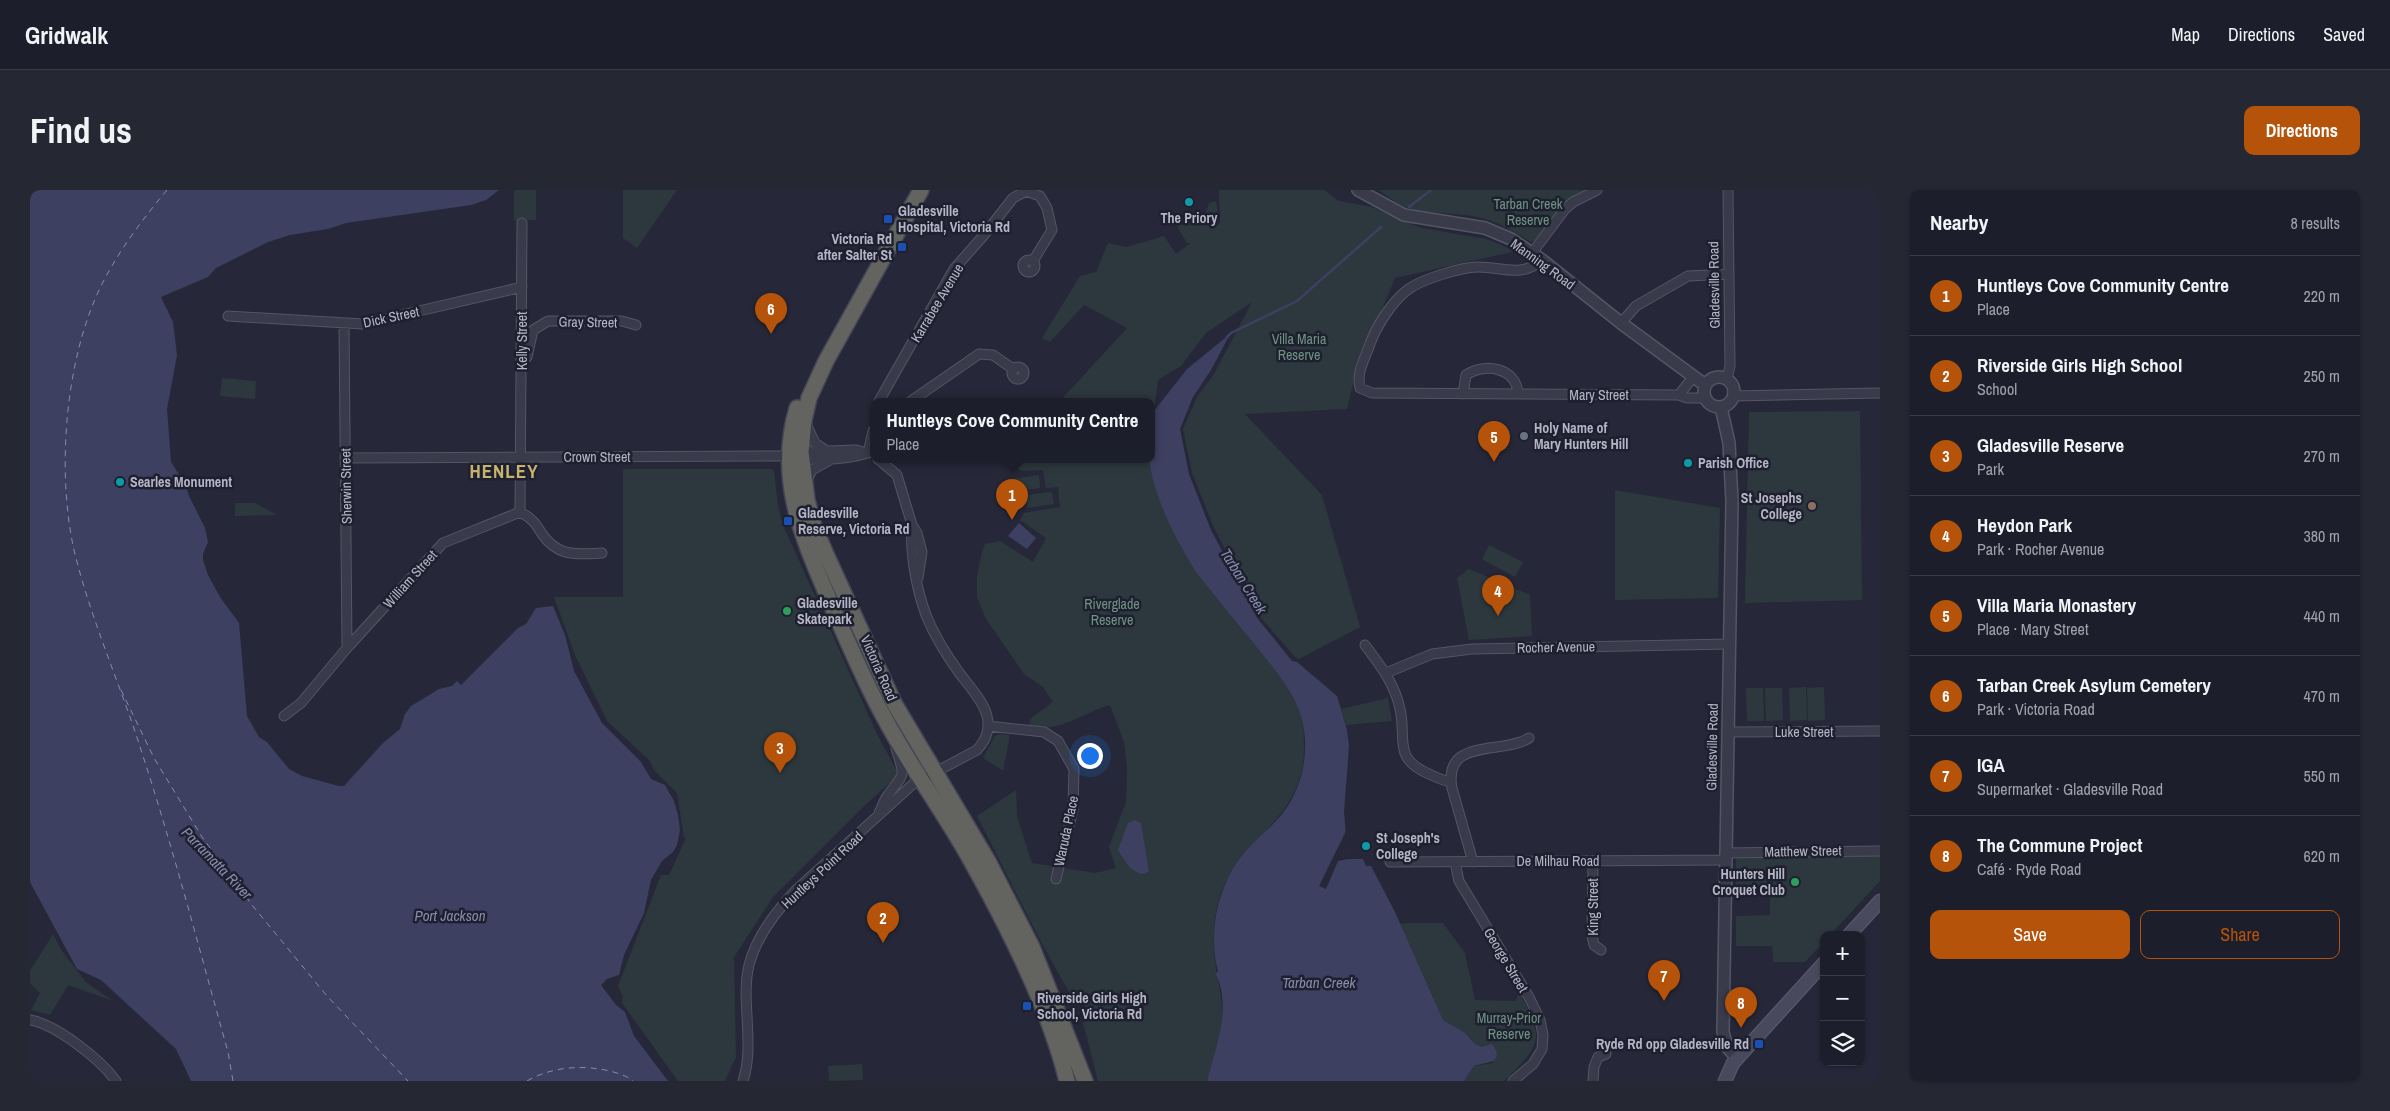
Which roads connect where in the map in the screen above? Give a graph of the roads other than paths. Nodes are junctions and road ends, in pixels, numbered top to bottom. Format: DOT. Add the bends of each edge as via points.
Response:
graph roads {
  1 [pos="912,190"];
  2 [pos="921,190"];
  3 [pos="1358,190"];
  4 [pos="1597,190"];
  5 [pos="1728,190"];
  6 [pos="522,223"];
  7 [pos="1532,253"];
  8 [pos="1542,260"];
  9 [pos="1033,261"];
  10 [pos="1728,274"];
  11 [pos="522,287"];
  12 [pos="228,316"];
  13 [pos="1621,323"];
  14 [pos="344,324"];
  15 [pos="636,325"];
  16 [pos="1013,369"];
  17 [pos="1694,377"];
  18 [pos="1727,379"];
  19 [pos="522,380"];
  20 [pos="1705,385"];
  21 [pos="1880,393"];
  22 [pos="1463,394"];
  23 [pos="1518,394"];
  24 [pos="1679,395"];
  25 [pos="1734,396"];
  26 [pos="883,398"];
  27 [pos="916,398"];
  28 [pos="1705,398"];
  29 [pos="1721,407"];
  30 [pos="806,410"];
  31 [pos="827,451"];
  32 [pos="870,455"];
  33 [pos="870,455"];
  34 [pos="798,456"];
  35 [pos="345,458"];
  36 [pos="522,458"];
  37 [pos="835,458"];
  38 [pos="883,463"];
  39 [pos="808,502"];
  40 [pos="520,512"];
  41 [pos="602,553"];
  42 [pos="1729,644"];
  43 [pos="1365,645"];
  44 [pos="347,648"];
  45 [pos="1386,673"];
  46 [pos="284,716"];
  47 [pos="884,718"];
  48 [pos="988,726"];
  49 [pos="1727,732"];
  50 [pos="1880,732"];
  51 [pos="1529,738"];
  52 [pos="928,776"];
  53 [pos="1449,782"];
  54 [pos="877,818"];
  55 [pos="1880,851"];
  56 [pos="1725,856"];
  57 [pos="1593,861"];
  58 [pos="1390,862"];
  59 [pos="1455,862"];
  60 [pos="1473,862"];
  61 [pos="1056,879"];
  62 [pos="1880,901"];
  63 [pos="1853,931"];
  64 [pos="1601,950"];
  65 [pos="1820,967"];
  66 [pos="30,1020"];
  67 [pos="1606,1054"];
  68 [pos="1736,1058"];
  69 [pos="116,1081"];
  70 [pos="743,1081"];
  71 [pos="1067,1081"];
  72 [pos="1084,1081"];
  73 [pos="1513,1081"];
  74 [pos="1593,1081"];
  75 [pos="1725,1081"];
  1 -- 34 [label="highway, Victoria Road" via="807,382 794,419"];
  2 -- 30 [label="highway, Victoria Road" via="820,373"];
  3 -- 7 [label="street, Manning Road" via="1404,215 1485,228"];
  4 -- 7 [label="street" via="1565,209"];
  5 -- 10 [label="street, Gladesville Road"];
  6 -- 11 [label="street, Kelly Street"];
  7 -- 8 [label="street, Manning Road"];
  8 -- 13 [label="street, Manning Road"];
  8 -- 22 [label="street, Mary Street" via="1532,269 1522,271 1465,268 1407,291 1373,337 1358,378 1360,388 1372,394"];
  9 -- 26 [label="street, Karrabee Avenue" via="1052,230 1044,200 1026,191 1013,198 954,269"];
  10 -- 13 [label="street" via="1688,276 1636,306"];
  10 -- 18 [label="street, Gladesville Road" via="1730,366"];
  11 -- 14 [label="street, Dick Street" via="363,324"];
  11 -- 19 [label="street, Kelly Street"];
  12 -- 14 [label="street, Dick Street"];
  13 -- 17 [label="street, Manning Road"];
  14 -- 35 [label="street, Sherwin Street"];
  15 -- 19 [label="street, Gray Street" via="548,321 539,325 533,330 529,342"];
  16 -- 27 [label="street" via="993,355 978,354"];
  17 -- 20 [label="street, Manning Road"];
  17 -- 24 [label="street"];
  18 -- 20 [label="street" via="1715,377"];
  18 -- 25 [label="street" via="1733,386"];
  19 -- 36 [label="street, Kelly Street"];
  20 -- 28 [label="street"];
  21 -- 25 [label="street"];
  22 -- 23 [label="street, Mary Street"];
  22 -- 23 [label="street" via="1466,375 1490,369 1510,374"];
  23 -- 24 [label="street, Mary Street"];
  24 -- 28 [label="street, Mary Street"];
  25 -- 29 [label="street"];
  28 -- 29 [label="street" via="1710,404"];
  29 -- 42 [label="street, Gladesville Road" via="1731,467"];
  30 -- 31 [label="street" via="811,438"];
  30 -- 34 [label="highway, Victoria Road"];
  31 -- 32 [label="street" via="856,450"];
  31 -- 34 [label="street"];
  33 -- 37 [label="street"];
  34 -- 36 [label="street, Crown Street"];
  34 -- 37 [label="street"];
  34 -- 39 [label="highway, Victoria Road"];
  34 -- 47 [label="highway, Victoria Road" via="792,496 799,525 824,588"];
  35 -- 36 [label="street, Crown Street"];
  35 -- 44 [label="street, Sherwin Street"];
  36 -- 40 [label="street"];
  37 -- 39 [label="street" via="809,474"];
  38 -- 48 [label="street" via="897,475 912,525 913,566 928,619 952,662 982,702"];
  39 -- 52 [label="highway, Victoria Road" via="825,552"];
  40 -- 41 [label="street" via="534,521 555,549 566,553"];
  40 -- 44 [label="street, William Street" via="443,543"];
  42 -- 45 [label="street, Rocher Avenue" via="1472,649 1432,654"];
  42 -- 49 [label="street, Gladesville Road"];
  43 -- 45 [label="street"];
  44 -- 46 [label="street, William Street" via="301,703"];
  45 -- 53 [label="street" via="1400,709 1402,744 1407,756 1415,768"];
  47 -- 52 [label="highway, Victoria Road"];
  47 -- 54 [label="street" via="903,774"];
  48 -- 52 [label="street, Huntleys Point Road" via="976,750"];
  48 -- 61 [label="street, Waruda Place" via="1044,732 1058,741 1074,768 1073,810"];
  49 -- 50 [label="street, Luke Street"];
  49 -- 56 [label="street, Gladesville Road"];
  51 -- 53 [label="street" via="1520,743 1462,754 1454,762"];
  52 -- 54 [label="street, Huntleys Point Road" via="911,786"];
  52 -- 71 [label="highway, Victoria Road" via="998,912 1049,1022"];
  52 -- 72 [label="highway, Victoria Road" via="988,861 1025,932"];
  53 -- 60 [label="street"];
  54 -- 70 [label="street, Huntleys Point Road" via="788,898 754,953 747,978 749,1054"];
  55 -- 56 [label="street, Matthew Street"];
  56 -- 57 [label="street, De Milhau Road"];
  56 -- 68 [label="street, Gladesville Road" via="1723,1032 1727,1048"];
  57 -- 60 [label="street, De Milhau Road"];
  57 -- 64 [label="street, King Street" via="1592,936 1594,945"];
  58 -- 59 [label="street, De Milhau Road"];
  59 -- 60 [label="street, De Milhau Road"];
  59 -- 73 [label="street, George Street" via="1459,881 1540,1020 1542,1049 1533,1064"];
  62 -- 63 [label="main road"];
  65 -- 68 [label="main road"];
  66 -- 69 [label="street" via="58,1030"];
  67 -- 74 [label="street" via="1598,1057"];
  68 -- 75 [label="main road"];
}
